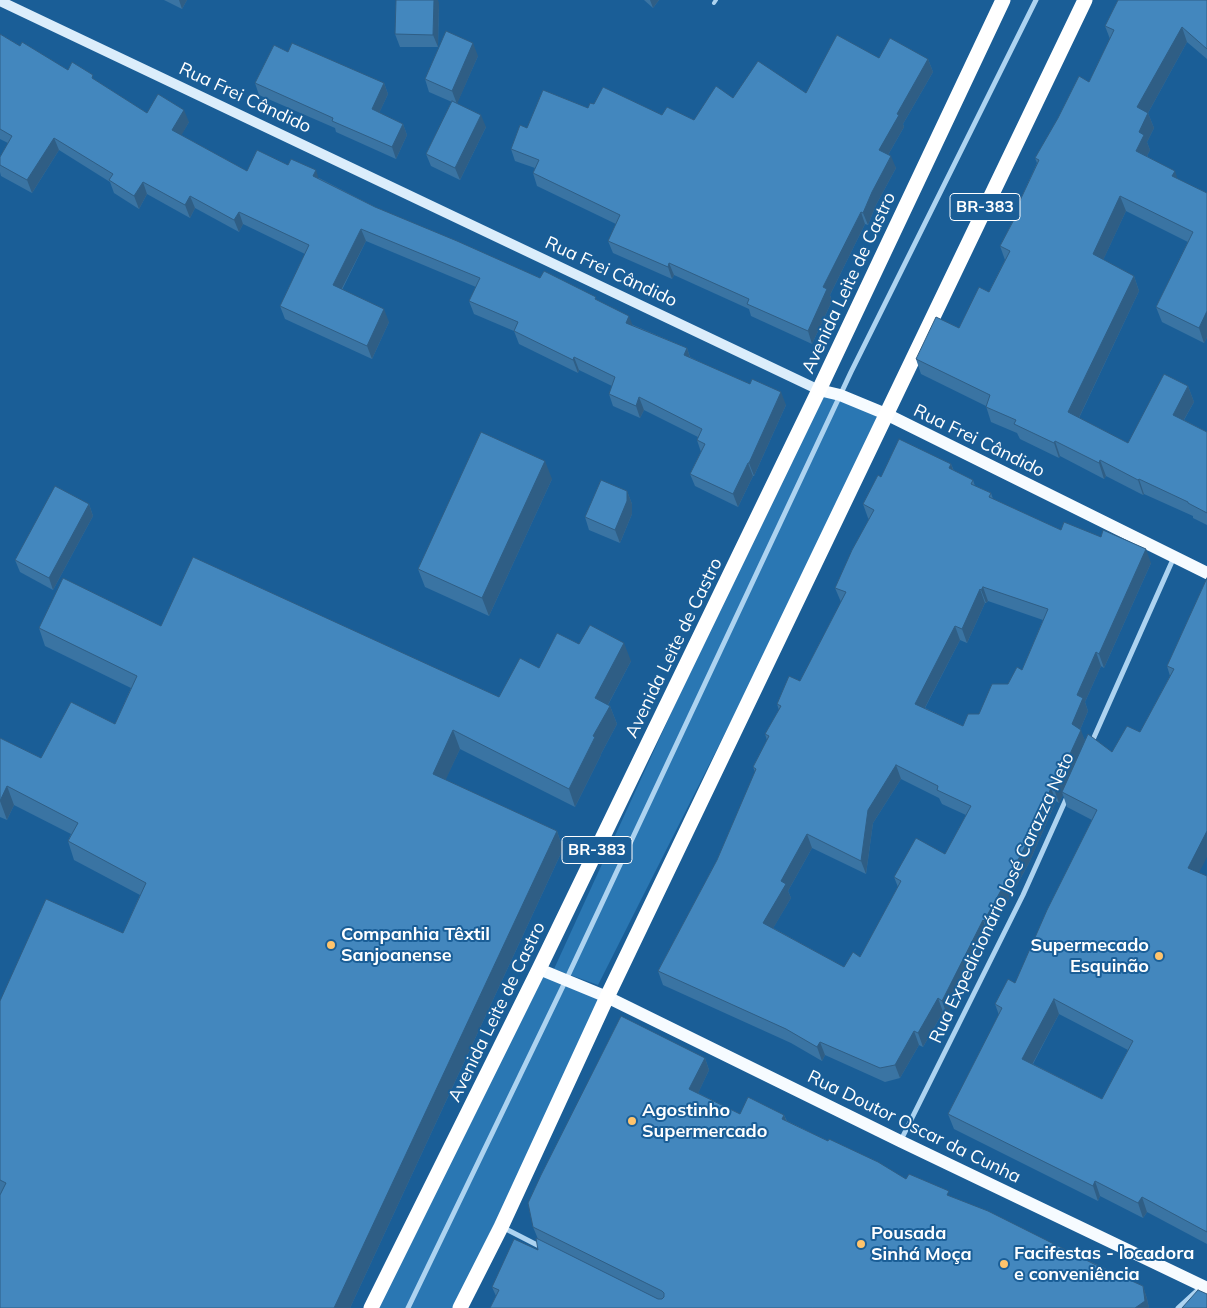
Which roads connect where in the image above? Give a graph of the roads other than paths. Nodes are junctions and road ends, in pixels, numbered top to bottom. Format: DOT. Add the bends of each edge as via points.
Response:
graph roads {
  1 [pos="1003,0"];
  2 [pos="1036,0"];
  3 [pos="1085,0"];
  4 [pos="0,1"];
  5 [pos="819,390"];
  6 [pos="840,395"];
  7 [pos="886,414"];
  8 [pos="1175,557"];
  9 [pos="1207,573"];
  10 [pos="1087,752"];
  11 [pos="1071,788"];
  12 [pos="539,969"];
  13 [pos="566,980"];
  14 [pos="607,997"];
  15 [pos="900,1141"];
  16 [pos="501,1227"];
  17 [pos="553,1253"];
  18 [pos="1206,1285"];
  19 [pos="371,1308"];
  20 [pos="408,1308"];
  21 [pos="460,1308"];
  22 [pos="1178,1308"];
  1 -- 5 [label="highway, Avenida Leite de Castro / BR-383"];
  2 -- 6 [label="street"];
  3 -- 7 [label="highway, BR-383"];
  4 -- 5 [label="street, Rua Frei Cândido"];
  5 -- 6 [label="main road, Rua Frei Cândido"];
  5 -- 12 [label="highway, Avenida Leite de Castro / BR-383"];
  6 -- 7 [label="main road, Rua Frei Cândido"];
  6 -- 13 [label="street"];
  7 -- 8 [label="main road, Rua Frei Cândido"];
  7 -- 14 [label="highway, BR-383"];
  8 -- 9 [label="main road, Rua Frei Cândido"];
  8 -- 10 [label="street, Rua Expedicionário José Carazza Neto"];
  11 -- 15 [label="street, Rua Expedicionário José Carazza Neto" via="1023,895"];
  12 -- 13 [label="main road, Rua Doutor Oscar da Cunha"];
  12 -- 19 [label="highway, Avenida Leite de Castro / BR-383"];
  13 -- 14 [label="main road, Rua Doutor Oscar da Cunha"];
  13 -- 20 [label="street"];
  14 -- 15 [label="main road, Rua Doutor Oscar da Cunha"];
  14 -- 16 [label="highway, BR-383"];
  15 -- 18 [label="main road, Rua Doutor Oscar da Cunha"];
  16 -- 17 [label="street"];
  16 -- 21 [label="highway, BR-383"];
  18 -- 22 [label="street"];
}
